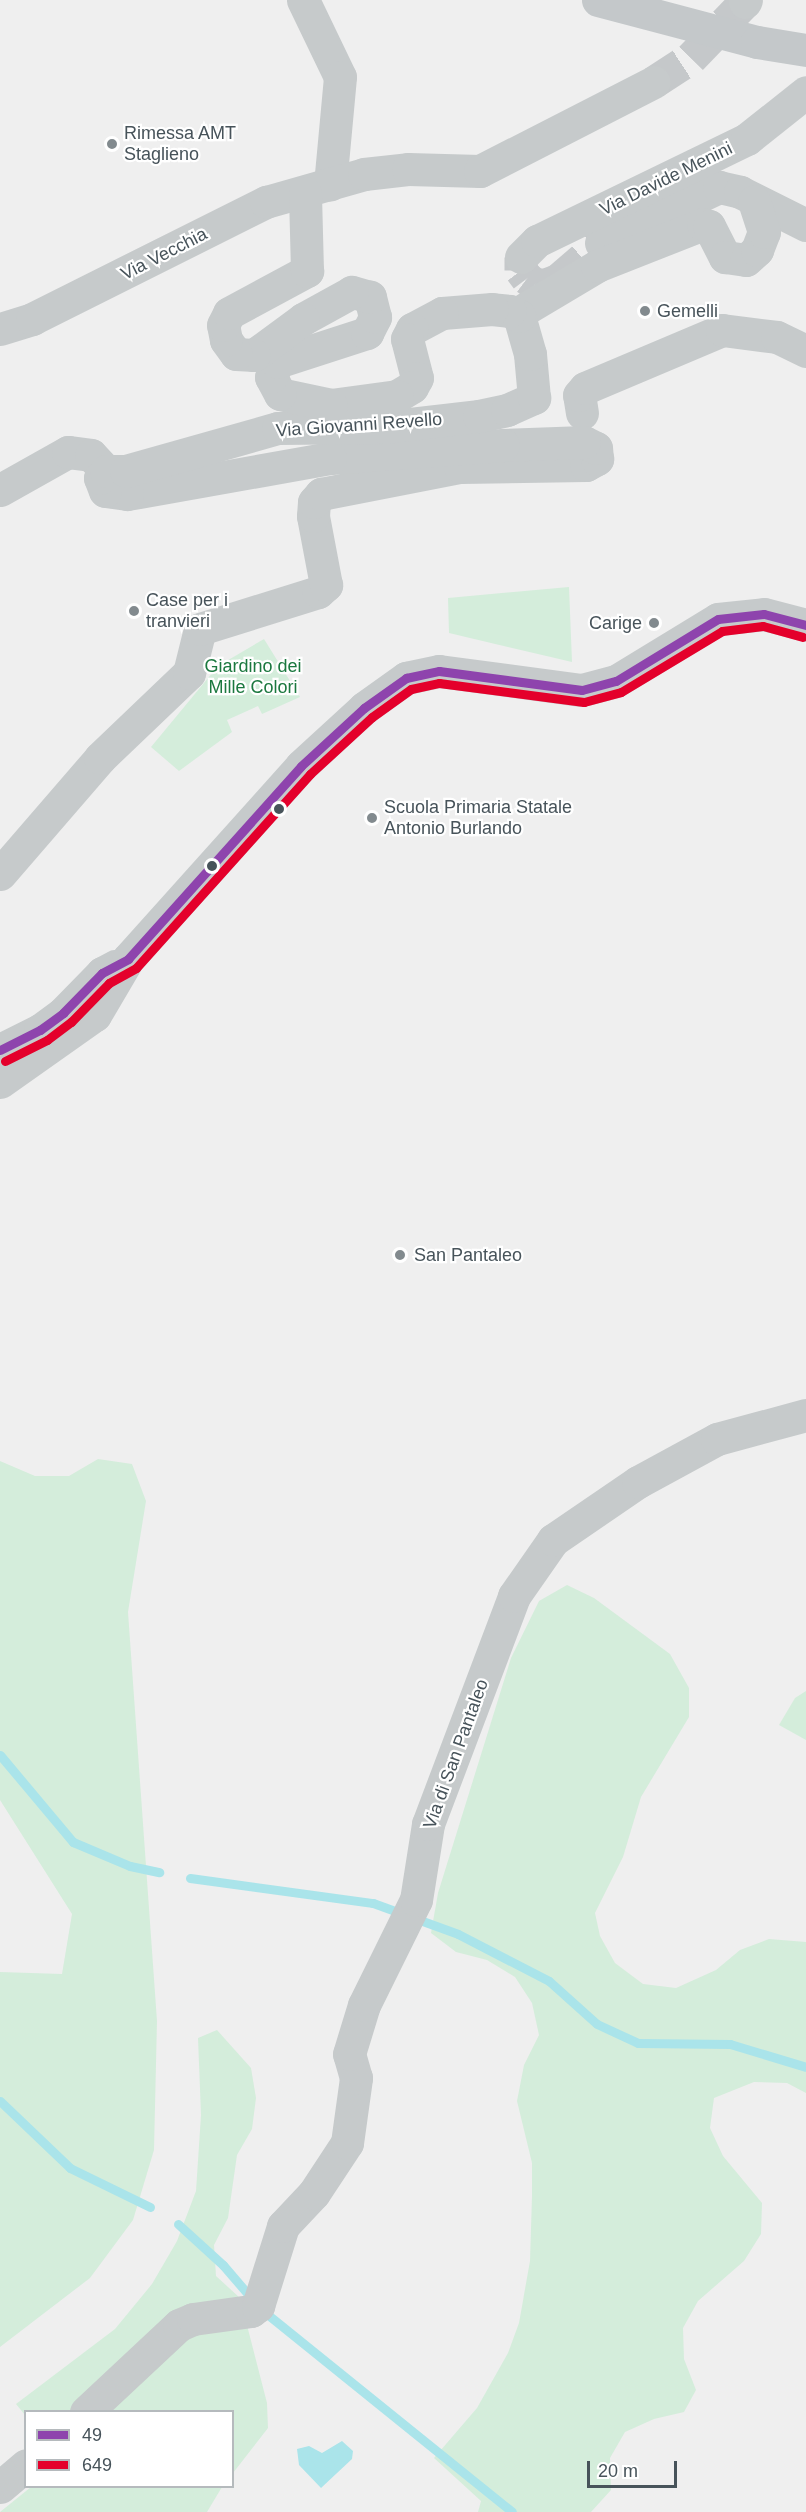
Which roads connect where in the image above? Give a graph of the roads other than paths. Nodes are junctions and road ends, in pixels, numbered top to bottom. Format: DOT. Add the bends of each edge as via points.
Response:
graph roads {
  1 [pos="303,0"];
  2 [pos="598,0"];
  3 [pos="806,50"];
  4 [pos="654,82"];
  5 [pos="806,92"];
  6 [pos="317,189"];
  7 [pos="754,202"];
  8 [pos="806,225"];
  9 [pos="601,243"];
  10 [pos="521,257"];
  11 [pos="519,316"];
  12 [pos="0,329"];
  13 [pos="806,351"];
  14 [pos="582,413"];
  15 [pos="106,471"];
  16 [pos="0,490"];
  17 [pos="806,625"];
  18 [pos="0,874"];
  19 [pos="128,959"];
  20 [pos="0,1050"];
  21 [pos="0,1082"];
  22 [pos="806,1415"];
  23 [pos="88,2410"];
  24 [pos="24,2467"];
  25 [pos="0,2487"];
  1 -- 6 [label="street" via="340,77"];
  2 -- 3 [label="main road" via="757,42"];
  4 -- 6 [label="street, Via Vecchia" via="480,171 408,169 364,174"];
  5 -- 10 [label="street, Via Davide Menini" via="803,99 747,139 537,240"];
  6 -- 11 [label="street, Via Giovanni Revello" via="306,271 229,314 223,325 226,340 236,354 254,355 312,313 352,292 370,297 375,317 367,333 277,362 271,377 285,398 331,405 397,396 412,387 417,378 407,339 418,325 453,310 510,310"];
  6 -- 12 [label="street, Via Vecchia" via="266,202 32,319"];
  7 -- 8 [label="street, Via Davide Menini"];
  7 -- 9 [label="street, Via Davide Menini" via="740,192 719,187"];
  7 -- 11 [label="street" via="764,232 757,250 746,260 725,257 710,226 703,224 597,266"];
  11 -- 15 [label="street, Via Giovanni Revello" via="536,391 529,403 479,416 384,427 278,428 126,471"];
  13 -- 14 [label="street" via="777,337 722,330 585,388 579,395"];
  15 -- 16 [label="street" via="91,455 68,452"];
  15 -- 18 [label="street, Via Giovanni Revello" via="100,478 105,491 127,494 330,458 503,445 584,442 596,448 597,459 586,465 460,467 330,489 314,502 313,516 326,585 318,592 204,627 195,638 187,676 100,758"];
  17 -- 19 [label="street" via="764,614 718,620 616,681 582,690 439,671 406,678 364,708 302,766"];
  19 -- 20 [label="street" via="102,973 63,1013 40,1030"];
  19 -- 21 [label="street" via="95,1015"];
  22 -- 23 [label="street, Via di San Pantaleo" via="707,1444 638,1482 553,1540 514,1596 428,1824 416,1900 364,2005 349,2054 356,2078 347,2143 314,2193 283,2226 258,2306 251,2311 193,2319 179,2325"];
  24 -- 25 [label="street"];
}
